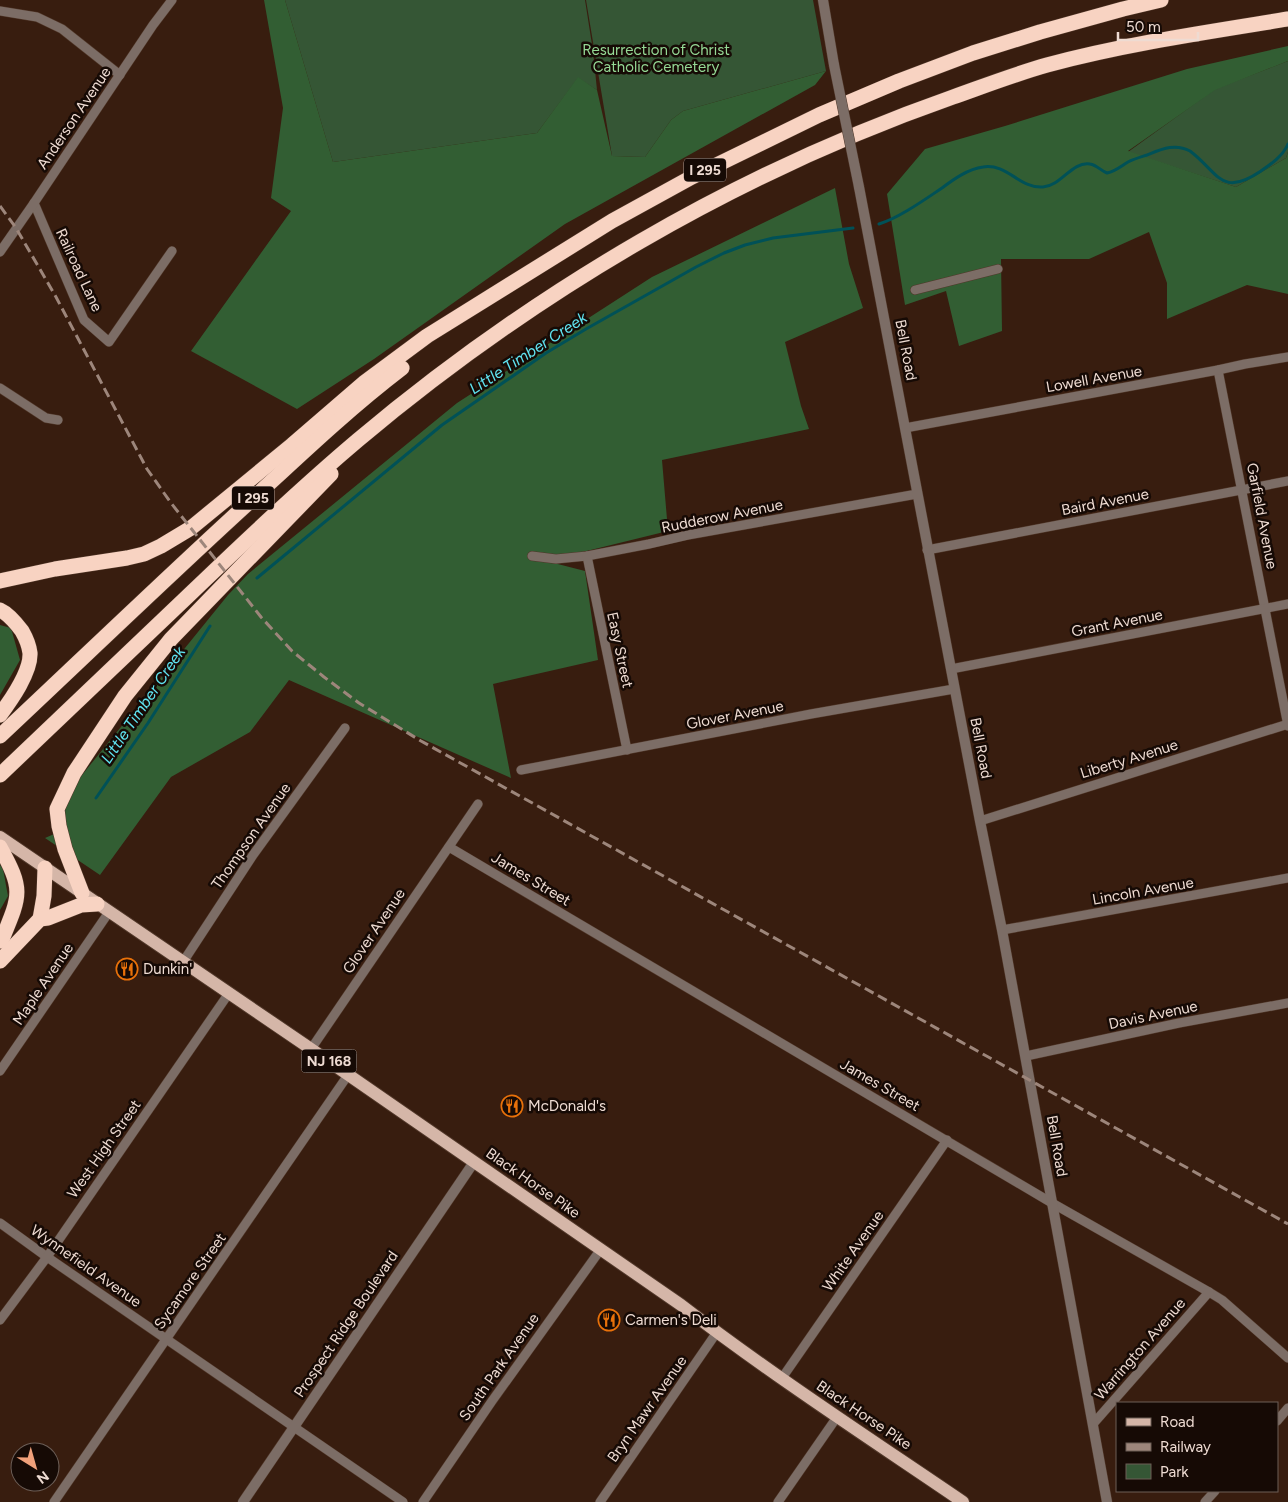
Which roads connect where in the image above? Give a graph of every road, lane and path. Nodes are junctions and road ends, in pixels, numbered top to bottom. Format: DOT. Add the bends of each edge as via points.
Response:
graph roads {
  1 [pos="172,0"];
  2 [pos="823,0"];
  3 [pos="1161,0"];
  4 [pos="0,11"];
  5 [pos="1288,19"];
  6 [pos="120,75"];
  7 [pos="34,203"];
  8 [pos="172,251"];
  9 [pos="0,252"];
  10 [pos="998,269"];
  11 [pos="521,278"];
  12 [pos="915,290"];
  13 [pos="1288,357"];
  14 [pos="1218,370"];
  15 [pos="0,388"];
  16 [pos="392,412"];
  17 [pos="58,420"];
  18 [pos="905,428"];
  19 [pos="1288,481"];
  20 [pos="1243,491"];
  21 [pos="917,494"];
  22 [pos="927,550"];
  23 [pos="532,556"];
  24 [pos="586,556"];
  25 [pos="0,581"];
  26 [pos="1288,604"];
  27 [pos="1265,608"];
  28 [pos="0,610"];
  29 [pos="951,669"];
  30 [pos="954,689"];
  31 [pos="0,714"];
  32 [pos="1288,725"];
  33 [pos="345,728"];
  34 [pos="0,736"];
  35 [pos="627,750"];
  36 [pos="520,770"];
  37 [pos="0,775"];
  38 [pos="478,804"];
  39 [pos="980,821"];
  40 [pos="0,837"];
  41 [pos="0,847"];
  42 [pos="448,847"];
  43 [pos="45,868"];
  44 [pos="1288,878"];
  45 [pos="82,893"];
  46 [pos="103,908"];
  47 [pos="40,919"];
  48 [pos="1002,930"];
  49 [pos="0,941"];
  50 [pos="0,961"];
  51 [pos="183,962"];
  52 [pos="229,993"];
  53 [pos="1287,1004"];
  54 [pos="311,1049"];
  55 [pos="1026,1056"];
  56 [pos="0,1072"];
  57 [pos="348,1075"];
  58 [pos="947,1140"];
  59 [pos="474,1162"];
  60 [pos="1052,1203"];
  61 [pos="0,1223"];
  62 [pos="601,1249"];
  63 [pos="46,1257"];
  64 [pos="1208,1292"];
  65 [pos="0,1320"];
  66 [pos="717,1332"];
  67 [pos="166,1339"];
  68 [pos="1288,1358"];
  69 [pos="782,1378"];
  70 [pos="1288,1408"];
  71 [pos="837,1416"];
  72 [pos="1278,1420"];
  73 [pos="1093,1424"];
  74 [pos="294,1427"];
  75 [pos="1214,1492"];
  76 [pos="957,1500"];
  77 [pos="54,1502"];
  78 [pos="243,1502"];
  79 [pos="403,1502"];
  80 [pos="423,1502"];
  81 [pos="600,1502"];
  82 [pos="778,1502"];
  83 [pos="1108,1502"];
  84 [pos="1204,1502"];
  1 -- 6 [label="street, Anderson Avenue"];
  2 -- 18 [label="street, Bell Road, bridge"];
  3 -- 11 [label="highway, I 295" via="1006,43 873,91 692,176"];
  4 -- 6 [label="street" via="37,17 62,28"];
  5 -- 16 [label="highway, I 295" via="1115,49 1045,66 922,108 819,150 711,202 595,268 483,342"];
  6 -- 7 [label="street, Anderson Avenue"];
  7 -- 8 [label="street, Railroad Lane" via="84,320 109,342"];
  7 -- 9 [label="street, Anderson Avenue"];
  10 -- 12 [label="street"];
  11 -- 25 [label="highway" via="427,336 365,382 191,528 161,546 127,558"];
  11 -- 34 [label="highway, I 295" via="376,388 321,436"];
  13 -- 14 [label="street, Lowell Avenue"];
  14 -- 18 [label="street, Lowell Avenue"];
  14 -- 20 [label="street, Garfield Avenue"];
  15 -- 17 [label="street" via="46,418"];
  16 -- 37 [label="highway, I 295" via="302,489"];
  16 -- 45 [label="highway" via="171,639 126,696 74,773 57,809 65,849"];
  18 -- 21 [label="street, Bell Road"];
  19 -- 20 [label="street, Baird Avenue"];
  20 -- 22 [label="street, Baird Avenue"];
  20 -- 27 [label="street, Garfield Avenue"];
  21 -- 22 [label="street, Bell Road"];
  21 -- 24 [label="street, Rudderow Avenue"];
  22 -- 29 [label="street, Bell Road"];
  23 -- 24 [label="street, Rudderow Avenue" via="556,559"];
  24 -- 35 [label="street, Easy Street"];
  26 -- 27 [label="street, Grant Avenue"];
  27 -- 29 [label="street, Grant Avenue"];
  27 -- 32 [label="street, Garfield Avenue"];
  28 -- 31 [label="highway" via="18,625 30,654 21,682"];
  29 -- 30 [label="street, Bell Road"];
  30 -- 35 [label="street, Glover Avenue"];
  30 -- 39 [label="street, Bell Road"];
  32 -- 39 [label="street, Liberty Avenue"];
  33 -- 51 [label="street, Thompson Avenue" via="253,855"];
  35 -- 36 [label="street, Glover Avenue"];
  38 -- 42 [label="street, Glover Avenue"];
  39 -- 48 [label="street, Bell Road"];
  40 -- 43 [label="main road, NJ 168"];
  41 -- 49 [label="highway" via="17,882 16,908"];
  42 -- 54 [label="street, Glover Avenue"];
  42 -- 58 [label="street, James Street"];
  43 -- 45 [label="main road, NJ 168"];
  43 -- 47 [label="highway"];
  44 -- 48 [label="street, Lincoln Avenue"];
  45 -- 46 [label="main road, Black Horse Pike / NJ 168"];
  46 -- 47 [label="highway" via="81,905"];
  46 -- 51 [label="main road, Black Horse Pike / NJ 168"];
  46 -- 56 [label="street, Maple Avenue"];
  47 -- 50 [label="highway"];
  48 -- 55 [label="street, Bell Road"];
  51 -- 52 [label="main road, Black Horse Pike / NJ 168"];
  52 -- 54 [label="main road, Black Horse Pike / NJ 168"];
  52 -- 63 [label="street, West High Street"];
  53 -- 55 [label="street, Davis Avenue" via="1178,1023"];
  54 -- 57 [label="main road, Black Horse Pike / NJ 168"];
  55 -- 60 [label="street, Bell Road"];
  57 -- 59 [label="main road, Black Horse Pike / NJ 168"];
  57 -- 67 [label="street, Sycamore Street"];
  58 -- 60 [label="street, James Street"];
  58 -- 69 [label="street, White Avenue"];
  59 -- 62 [label="main road, Black Horse Pike / NJ 168"];
  59 -- 74 [label="street, Prospect Ridge Boulevard"];
  60 -- 64 [label="street, James Street"];
  60 -- 73 [label="street, Bell Road"];
  61 -- 63 [label="street, Wynnefield Avenue"];
  62 -- 66 [label="main road, Black Horse Pike / NJ 168"];
  62 -- 80 [label="street, South Park Avenue"];
  63 -- 65 [label="street, West High Street"];
  63 -- 67 [label="street, Wynnefield Avenue"];
  64 -- 68 [label="street, James Street" via="1222,1300"];
  64 -- 73 [label="street, Warrington Avenue"];
  66 -- 69 [label="main road, Black Horse Pike / NJ 168"];
  66 -- 81 [label="street, Bryn Mawr Avenue"];
  67 -- 74 [label="street, Wynnefield Avenue"];
  67 -- 77 [label="street, Sycamore Street"];
  69 -- 71 [label="main road, Black Horse Pike / NJ 168"];
  70 -- 72 [label="street"];
  71 -- 76 [label="main road, Black Horse Pike / NJ 168"];
  71 -- 82 [label="street"];
  73 -- 83 [label="street, Bell Road"];
  74 -- 78 [label="street, Prospect Ridge Boulevard"];
  74 -- 79 [label="street, Wynnefield Avenue"];
  75 -- 84 [label="street"];
}
